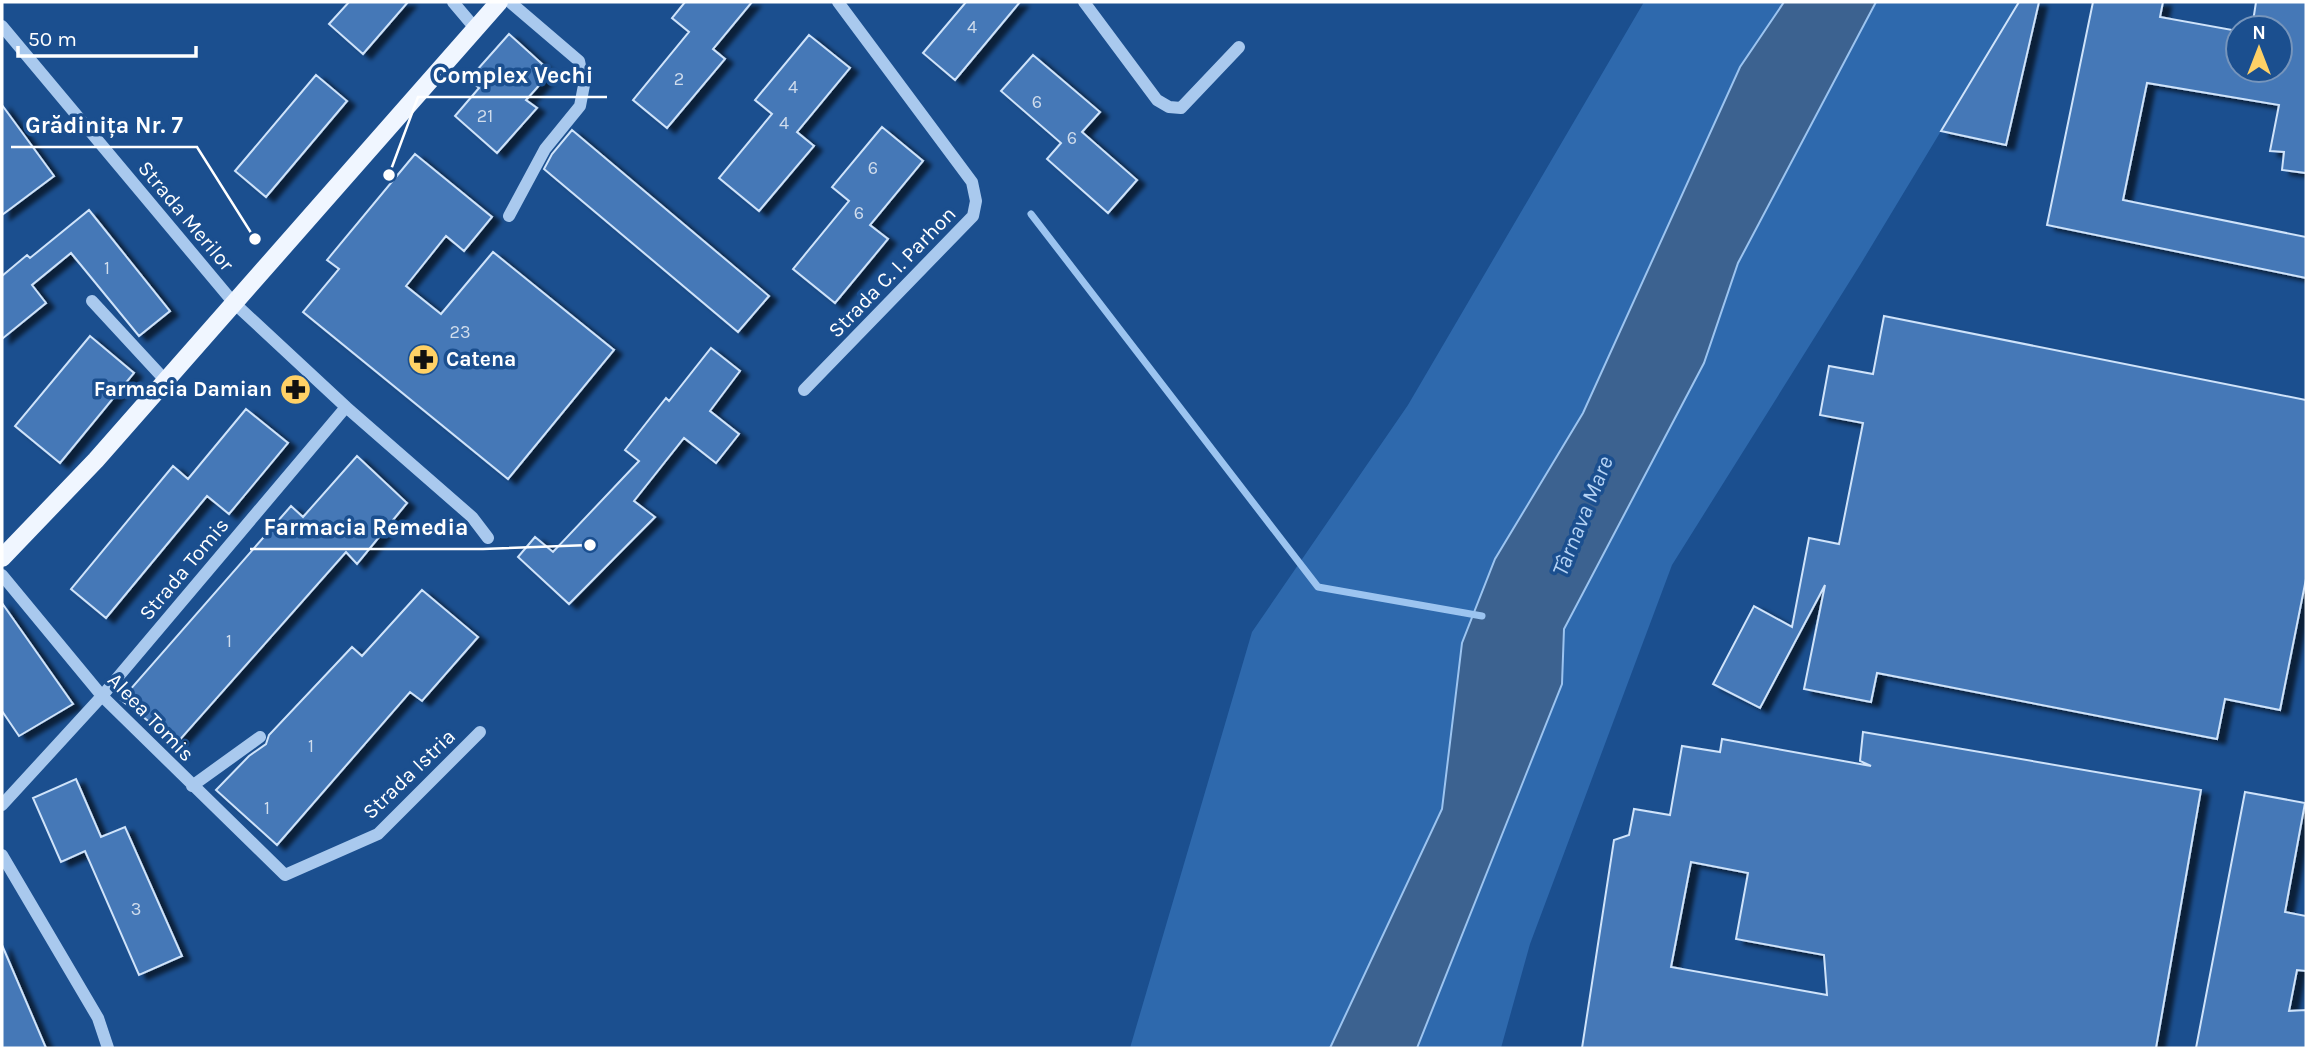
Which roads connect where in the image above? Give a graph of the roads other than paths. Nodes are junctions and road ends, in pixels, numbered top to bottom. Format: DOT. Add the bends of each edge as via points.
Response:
graph roads {
  1 [pos="453,2"];
  2 [pos="499,2"];
  3 [pos="510,2"];
  4 [pos="838,2"];
  5 [pos="1084,2"];
  6 [pos="2,26"];
  7 [pos="475,28"];
  8 [pos="1239,47"];
  9 [pos="509,216"];
  10 [pos="92,301"];
  11 [pos="233,302"];
  12 [pos="165,380"];
  13 [pos="804,390"];
  14 [pos="346,407"];
  15 [pos="488,538"];
  16 [pos="2,558"];
  17 [pos="2,575"];
  18 [pos="102,696"];
  19 [pos="480,732"];
  20 [pos="260,737"];
  21 [pos="192,786"];
  22 [pos="2,805"];
  23 [pos="2,855"];
  24 [pos="285,875"];
  25 [pos="108,1048"];
  1 -- 7 [label="street"];
  2 -- 7 [label="main road"];
  3 -- 9 [label="street" via="579,61 584,85 579,106 545,149"];
  4 -- 13 [label="street, Strada C. I. Parhon" via="972,182 976,201 973,216"];
  5 -- 8 [label="street" via="1157,100 1169,107 1181,107"];
  6 -- 11 [label="street, Strada Merilor"];
  7 -- 11 [label="main road"];
  10 -- 12 [label="street"];
  11 -- 12 [label="main road"];
  11 -- 14 [label="street"];
  12 -- 16 [label="main road"];
  14 -- 15 [label="street" via="472,517"];
  14 -- 18 [label="street, Strada Tomis"];
  17 -- 18 [label="street, Aleea Tomis"];
  18 -- 21 [label="street, Aleea Tomis"];
  18 -- 22 [label="street, Strada Tomis"];
  19 -- 24 [label="street, Strada Istria" via="378,834"];
  20 -- 21 [label="street"];
  21 -- 24 [label="street, Aleea Tomis"];
  23 -- 25 [label="street" via="98,1018"];
}
